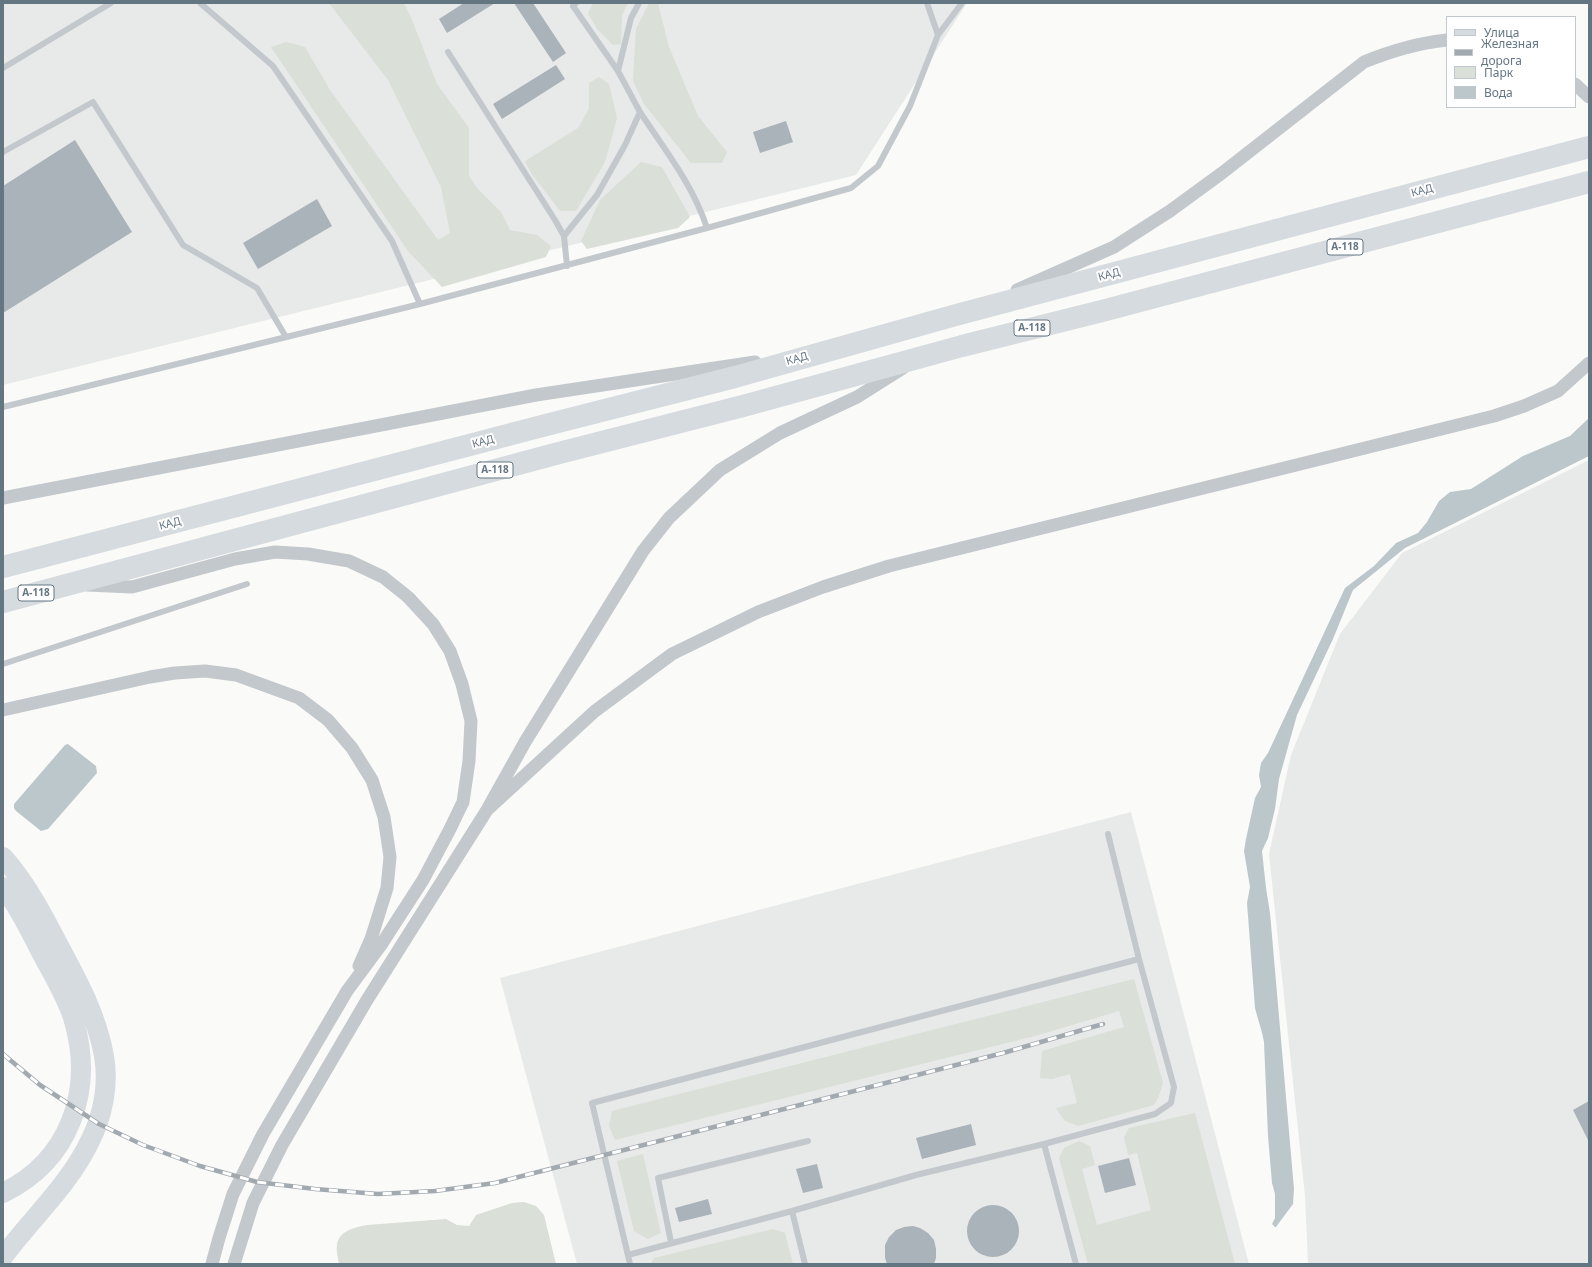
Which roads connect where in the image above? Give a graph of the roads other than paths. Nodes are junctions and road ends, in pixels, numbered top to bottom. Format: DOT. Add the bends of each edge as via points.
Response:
graph roads {
  1 [pos="111,3"];
  2 [pos="200,3"];
  3 [pos="639,3"];
  4 [pos="927,3"];
  5 [pos="962,3"];
  6 [pos="573,4"];
  7 [pos="938,35"];
  8 [pos="1446,40"];
  9 [pos="448,52"];
  10 [pos="3,68"];
  11 [pos="618,70"];
  12 [pos="1576,85"];
  13 [pos="1589,97"];
  14 [pos="640,112"];
  15 [pos="1589,147"];
  16 [pos="3,152"];
  17 [pos="1589,182"];
  18 [pos="707,228"];
  19 [pos="564,236"];
  20 [pos="567,266"];
  21 [pos="420,304"];
  22 [pos="956,316"];
  23 [pos="286,337"];
  24 [pos="822,352"];
  25 [pos="920,357"];
  26 [pos="1589,363"];
  27 [pos="3,407"];
  28 [pos="3,498"];
  29 [pos="3,567"];
  30 [pos="247,584"];
  31 [pos="70,585"];
  32 [pos="3,602"];
  33 [pos="3,664"];
  34 [pos="3,710"];
  35 [pos="487,810"];
  36 [pos="1108,834"];
  37 [pos="3,857"];
  38 [pos="3,887"];
  39 [pos="1139,959"];
  40 [pos="347,991"];
  41 [pos="808,1141"];
  42 [pos="1044,1144"];
  43 [pos="3,1193"];
  44 [pos="792,1211"];
  45 [pos="671,1242"];
  46 [pos="628,1254"];
  47 [pos="3,1257"];
  48 [pos="212,1264"];
  49 [pos="234,1264"];
  50 [pos="630,1264"];
  51 [pos="805,1264"];
  52 [pos="1076,1264"];
  1 -- 10 [label="lane"];
  2 -- 21 [label="lane" via="273,66 392,240"];
  3 -- 11 [label="lane" via="631,18"];
  4 -- 7 [label="lane"];
  5 -- 7 [label="lane"];
  6 -- 11 [label="lane"];
  7 -- 18 [label="lane" via="910,106 878,166 852,188"];
  8 -- 22 [label="street" via="1391,51 1364,62 1222,173 1114,247"];
  9 -- 19 [label="lane"];
  11 -- 14 [label="lane"];
  12 -- 13 [label="street"];
  14 -- 18 [label="lane" via="687,182"];
  14 -- 19 [label="lane" via="597,195"];
  15 -- 22 [label="highway, КАД"];
  16 -- 23 [label="lane" via="93,102 183,245 257,288"];
  17 -- 25 [label="highway, А-118"];
  18 -- 20 [label="lane"];
  19 -- 20 [label="lane"];
  20 -- 21 [label="lane"];
  21 -- 23 [label="lane"];
  22 -- 24 [label="highway, КАД"];
  23 -- 27 [label="lane"];
  24 -- 28 [label="street" via="536,395"];
  24 -- 29 [label="highway, КАД" via="735,377"];
  25 -- 31 [label="highway, А-118"];
  25 -- 35 [label="street" via="857,397 780,433 720,470 670,518 643,551 612,598"];
  26 -- 35 [label="street" via="1558,391 1524,406 1479,420 889,566 758,612 672,654 595,712"];
  30 -- 33 [label="lane"];
  31 -- 32 [label="highway, А-118"];
  31 -- 40 [label="street" via="132,587 275,552 308,554 349,561 383,577 408,597 433,624 450,651 462,684 471,721 463,802 423,880 381,945"];
  34 -- 40 [label="street" via="150,677 205,671 236,675 299,698 328,720 352,748 372,780 384,817 390,857 387,888 371,939"];
  35 -- 49 [label="street" via="367,1000 282,1145 253,1203"];
  36 -- 39 [label="lane"];
  37 -- 47 [label="main road" via="28,889 75,974 98,1031 104,1057 106,1084 96,1127 71,1175"];
  38 -- 43 [label="main road" via="26,923 74,1019 80,1043 81,1070 79,1097 73,1117 53,1155 20,1184"];
  39 -- 42 [label="lane" via="1174,1087 1171,1103 1155,1114"];
  39 -- 46 [label="lane" via="592,1103"];
  40 -- 48 [label="street" via="263,1134 237,1187"];
  41 -- 45 [label="lane" via="658,1178"];
  42 -- 44 [label="lane" via="916,1175"];
  42 -- 52 [label="lane"];
  44 -- 45 [label="lane"];
  44 -- 51 [label="lane"];
  45 -- 46 [label="lane"];
  46 -- 50 [label="lane"];
}
